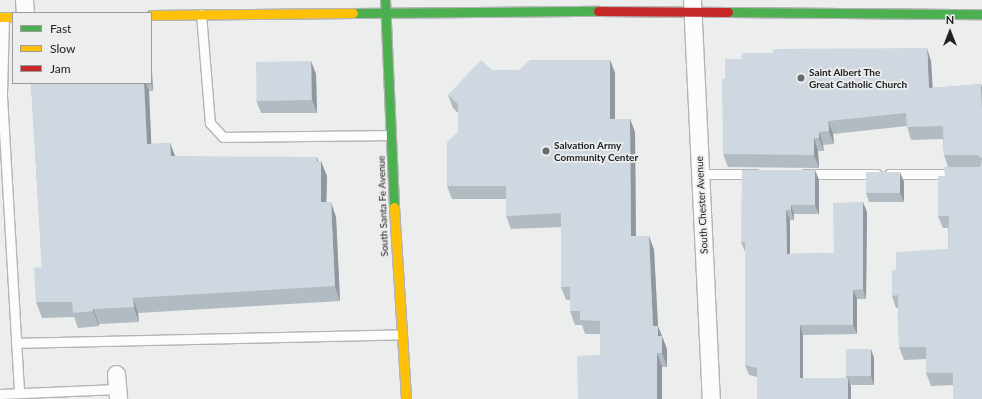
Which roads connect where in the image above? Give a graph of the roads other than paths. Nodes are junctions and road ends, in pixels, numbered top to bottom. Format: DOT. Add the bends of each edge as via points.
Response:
graph roads {
  1 [pos="24,0"];
  2 [pos="385,0"];
  3 [pos="692,6"];
  4 [pos="25,12"];
  5 [pos="386,12"];
  6 [pos="201,14"];
  7 [pos="982,14"];
  8 [pos="152,15"];
  9 [pos="6,17"];
  10 [pos="391,135"];
  11 [pos="700,174"];
  12 [pos="763,174"];
  13 [pos="794,174"];
  14 [pos="966,174"];
  15 [pos="402,334"];
  16 [pos="16,343"];
  17 [pos="117,387"];
  18 [pos="19,392"];
  19 [pos="0,394"];
  20 [pos="406,399"];
  21 [pos="711,399"];
  1 -- 4 [label="street"];
  2 -- 5 [label="main road, South Santa Fe Avenue"];
  3 -- 5 [label="main road"];
  3 -- 7 [label="main road"];
  3 -- 11 [label="street, South Chester Avenue"];
  5 -- 6 [label="main road"];
  5 -- 10 [label="main road, South Santa Fe Avenue"];
  6 -- 8 [label="main road"];
  6 -- 10 [label="lane" via="210,123 223,137"];
  9 -- 16 [label="lane" via="2,96"];
  10 -- 15 [label="main road, South Santa Fe Avenue"];
  11 -- 12 [label="lane"];
  11 -- 21 [label="street, South Chester Avenue"];
  13 -- 14 [label="lane"];
  15 -- 16 [label="lane"];
  15 -- 20 [label="main road, South Santa Fe Avenue"];
  16 -- 18 [label="lane"];
  17 -- 18 [label="lane"];
  18 -- 19 [label="lane"];
}
